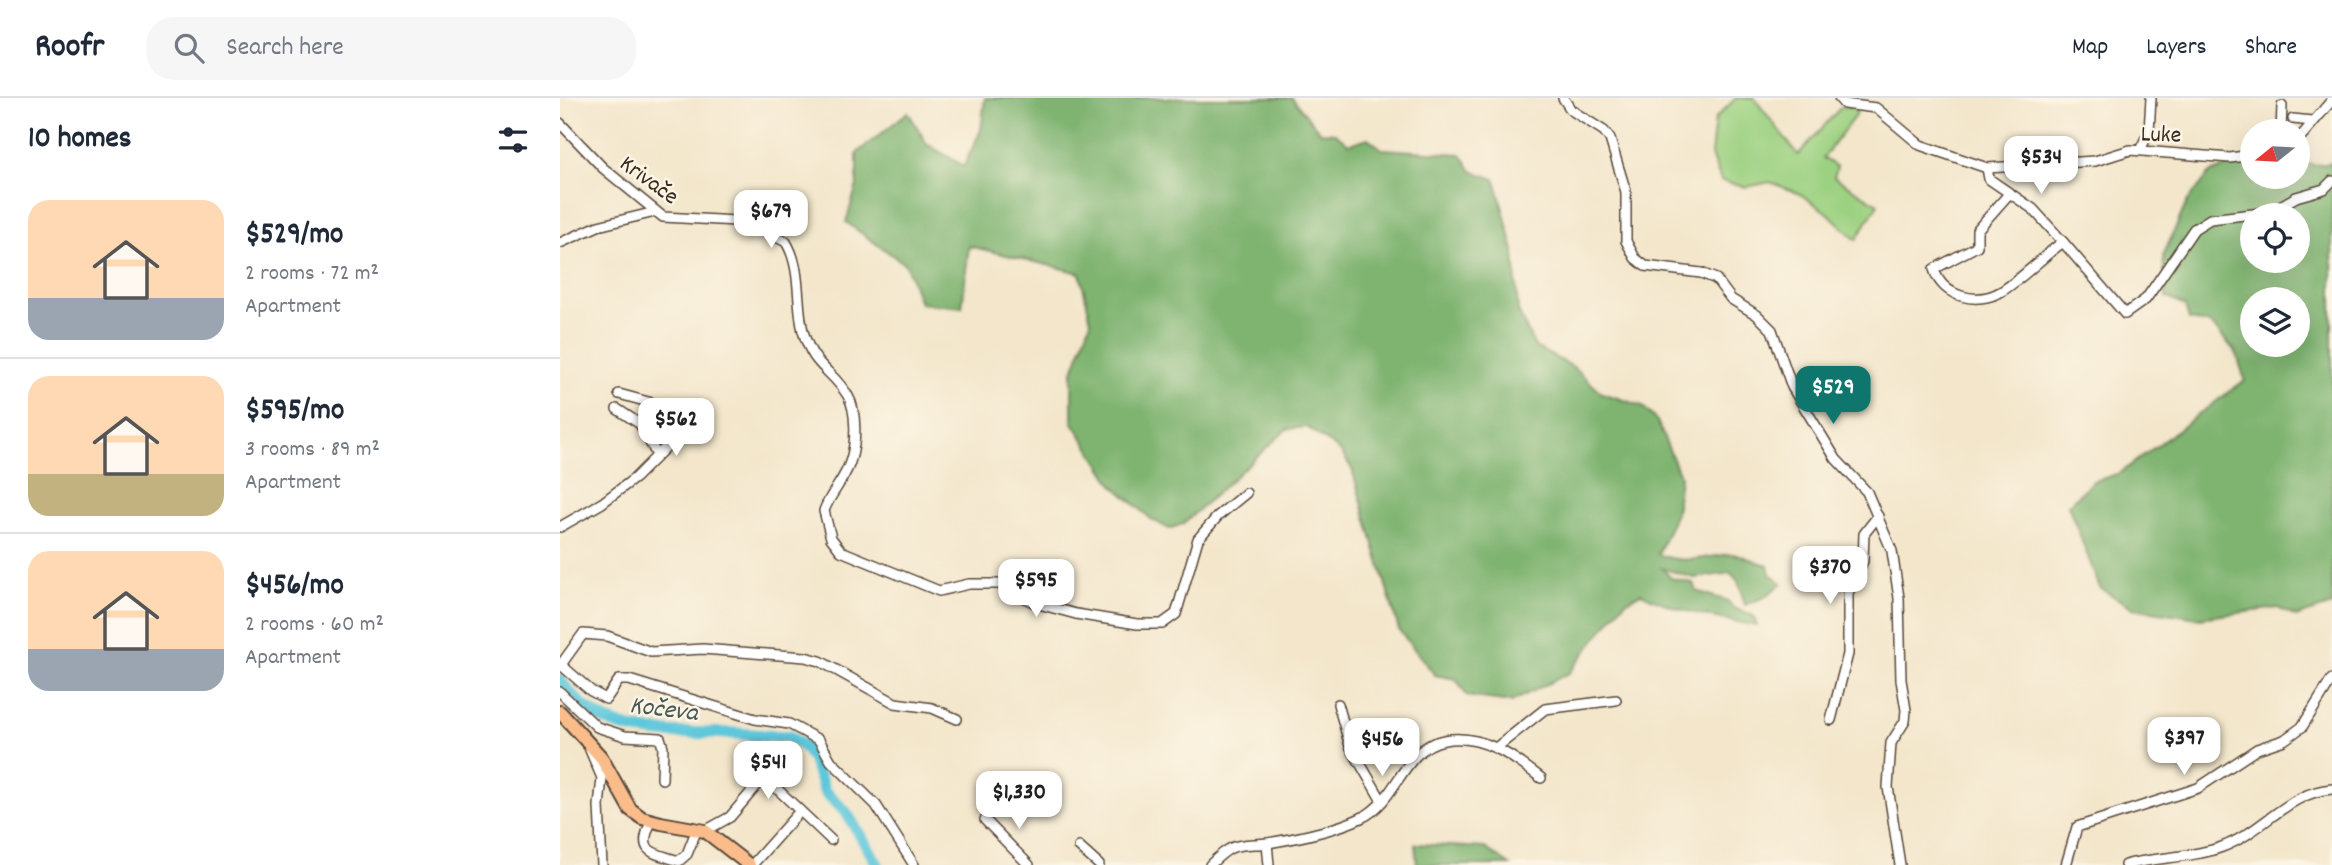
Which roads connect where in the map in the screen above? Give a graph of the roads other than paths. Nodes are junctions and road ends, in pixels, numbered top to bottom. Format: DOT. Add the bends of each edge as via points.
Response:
graph roads {
  1 [pos="1563,98"];
  2 [pos="1839,98"];
  3 [pos="2151,98"];
  4 [pos="2332,100"];
  5 [pos="2282,106"];
  6 [pos="2281,119"];
  7 [pos="2312,121"];
  8 [pos="560,123"];
  9 [pos="2310,124"];
  10 [pos="2140,150"];
  11 [pos="2240,157"];
  12 [pos="1987,168"];
  13 [pos="2332,181"];
  14 [pos="2008,195"];
  15 [pos="655,212"];
  16 [pos="2063,242"];
  17 [pos="560,243"];
  18 [pos="619,394"];
  19 [pos="617,409"];
  20 [pos="657,455"];
  21 [pos="1246,492"];
  22 [pos="1878,516"];
  23 [pos="560,527"];
  24 [pos="561,665"];
  25 [pos="2332,679"];
  26 [pos="560,692"];
  27 [pos="1616,700"];
  28 [pos="1338,704"];
  29 [pos="560,712"];
  30 [pos="560,718"];
  31 [pos="957,719"];
  32 [pos="1831,720"];
  33 [pos="1497,747"];
  34 [pos="1541,778"];
  35 [pos="662,779"];
  36 [pos="2332,789"];
  37 [pos="1382,801"];
  38 [pos="800,811"];
  39 [pos="652,820"];
  40 [pos="985,820"];
  41 [pos="701,830"];
  42 [pos="831,840"];
  43 [pos="1267,843"];
  44 [pos="1079,847"];
  45 [pos="602,865"];
  46 [pos="750,865"];
  47 [pos="914,865"];
  48 [pos="1029,865"];
  49 [pos="1099,865"];
  50 [pos="1210,865"];
  51 [pos="1269,865"];
  52 [pos="1900,865"];
  53 [pos="2066,865"];
  54 [pos="2125,865"];
  1 -- 22 [label="street" via="1571,110 1610,139 1626,192 1626,241 1635,258 1644,266 1716,279 1731,299 1772,330 1792,387 1836,459 1867,492"];
  2 -- 12 [label="street, Luke" via="1844,104 1876,108 1929,149"];
  3 -- 10 [label="street" via="2148,132"];
  4 -- 7 [label="street"];
  5 -- 6 [label="street"];
  7 -- 9 [label="street"];
  8 -- 15 [label="street, Krivače" via="603,169"];
  10 -- 11 [label="street, Luke"];
  10 -- 12 [label="street, Luke" via="2095,161"];
  12 -- 14 [label="street" via="1989,179"];
  13 -- 16 [label="street" via="2324,189 2296,197 2270,212 2210,219 2194,229 2146,299 2129,313 2122,313"];
  14 -- 16 [label="street" via="2034,209"];
  14 -- 16 [label="street" via="1977,229 1977,246 1934,269 1938,280 1954,295 1979,298 2000,292"];
  15 -- 17 [label="street" via="598,226"];
  15 -- 21 [label="street, Krivače" via="671,220 755,222 791,250 807,344 816,363 849,397 853,412 852,457 824,511 831,538 841,551 939,591 999,584 1035,603 1076,614 1152,625 1171,621 1177,614 1198,539"];
  18 -- 20 [label="street" via="674,409 678,429"];
  19 -- 20 [label="street" via="640,425"];
  20 -- 23 [label="street" via="635,478"];
  22 -- 32 [label="street" via="1864,534 1863,561 1847,593 1848,654"];
  22 -- 52 [label="street" via="1892,551 1899,598 1906,710 1905,721 1891,743 1888,787"];
  24 -- 31 [label="street" via="583,634 607,636 651,652 703,649 805,657 895,703 932,708"];
  24 -- 47 [label="street" via="606,699 619,680 629,680 755,719 789,724 819,740 831,761 876,805"];
  25 -- 53 [label="street" via="2302,727 2284,740 2257,749 2198,788 2077,827"];
  26 -- 35 [label="street" via="597,727 625,736 660,738"];
  27 -- 33 [label="street" via="1545,709"];
  28 -- 37 [label="street" via="1350,746"];
  29 -- 39 [label="main road" via="601,757 630,809"];
  30 -- 45 [label="street" via="589,749 602,778"];
  33 -- 34 [label="street"];
  33 -- 37 [label="street" via="1455,739 1422,748"];
  36 -- 54 [label="street" via="2295,799 2249,835 2221,848"];
  37 -- 43 [label="street" via="1368,814 1345,824"];
  38 -- 41 [label="street" via="765,781 730,817"];
  38 -- 42 [label="street"];
  38 -- 46 [label="street"];
  39 -- 41 [label="main road"];
  39 -- 41 [label="street" via="645,846 678,862"];
  40 -- 48 [label="street"];
  41 -- 46 [label="main road"];
  43 -- 50 [label="street" via="1230,848"];
  43 -- 51 [label="street"];
  44 -- 49 [label="street"];
}
